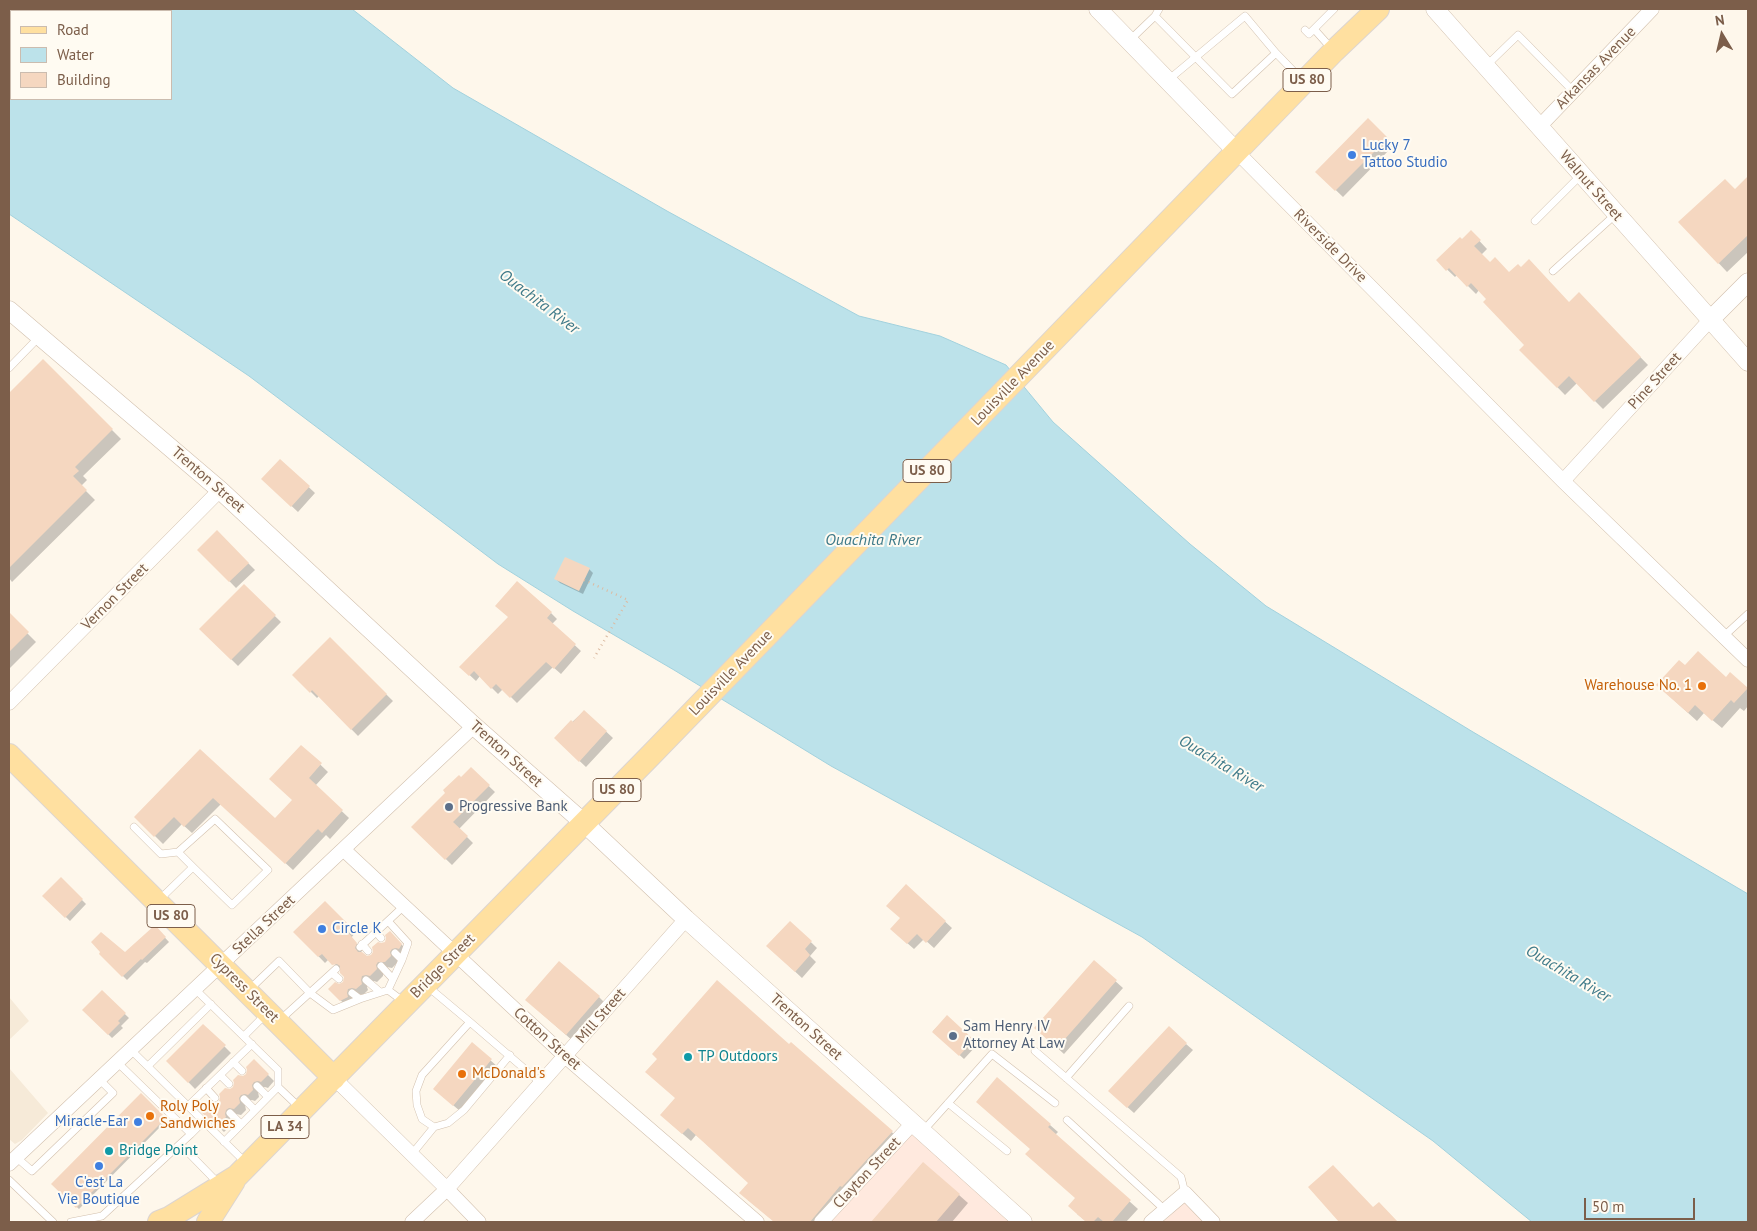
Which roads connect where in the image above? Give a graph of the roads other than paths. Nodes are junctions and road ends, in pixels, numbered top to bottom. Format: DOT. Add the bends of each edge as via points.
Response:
graph roads {
  1 [pos="1098,9"];
  2 [pos="1160,9"];
  3 [pos="1378,9"];
  4 [pos="1435,9"];
  5 [pos="1652,9"];
  6 [pos="1329,11"];
  7 [pos="1155,16"];
  8 [pos="1314,29"];
  9 [pos="1305,30"];
  10 [pos="1129,41"];
  11 [pos="1334,51"];
  12 [pos="1276,53"];
  13 [pos="1196,57"];
  14 [pos="1486,66"];
  15 [pos="1167,81"];
  16 [pos="1304,82"];
  17 [pos="1573,92"];
  18 [pos="1539,127"];
  19 [pos="1237,152"];
  20 [pos="1581,175"];
  21 [pos="1616,214"];
  22 [pos="1535,221"];
  23 [pos="1553,272"];
  24 [pos="1748,282"];
  25 [pos="9,310"];
  26 [pos="1710,320"];
  27 [pos="40,336"];
  28 [pos="1748,362"];
  29 [pos="9,368"];
  30 [pos="1563,481"];
  31 [pos="220,490"];
  32 [pos="1748,614"];
  33 [pos="1724,636"];
  34 [pos="1748,660"];
  35 [pos="9,703"];
  36 [pos="474,726"];
  37 [pos="9,756"];
  38 [pos="649,757"];
  39 [pos="584,823"];
  40 [pos="134,827"];
  41 [pos="344,850"];
  42 [pos="178,852"];
  43 [pos="192,867"];
  44 [pos="157,902"];
  45 [pos="404,906"];
  46 [pos="686,919"];
  47 [pos="388,921"];
  48 [pos="376,932"];
  49 [pos="381,938"];
  50 [pos="368,951"];
  51 [pos="395,953"];
  52 [pos="455,954"];
  53 [pos="402,960"];
  54 [pos="221,964"];
  55 [pos="381,966"];
  56 [pos="338,979"];
  57 [pos="393,979"];
  58 [pos="366,980"];
  59 [pos="425,985"];
  60 [pos="195,989"];
  61 [pos="388,990"];
  62 [pos="248,991"];
  63 [pos="310,992"];
  64 [pos="380,992"];
  65 [pos="352,993"];
  66 [pos="360,999"];
  67 [pos="211,1004"];
  68 [pos="406,1004"];
  69 [pos="1129,1006"];
  70 [pos="273,1017"];
  71 [pos="470,1022"];
  72 [pos="244,1036"];
  73 [pos="252,1044"];
  74 [pos="130,1049"];
  75 [pos="1035,1051"];
  76 [pos="510,1055"];
  77 [pos="566,1057"];
  78 [pos="117,1062"];
  79 [pos="233,1062"];
  80 [pos="148,1066"];
  81 [pos="242,1071"];
  82 [pos="220,1075"];
  83 [pos="334,1078"];
  84 [pos="1066,1078"];
  85 [pos="99,1079"];
  86 [pos="229,1084"];
  87 [pos="542,1084"];
  88 [pos="257,1086"];
  89 [pos="278,1087"];
  90 [pos="206,1088"];
  91 [pos="215,1098"];
  92 [pos="268,1098"];
  93 [pos="244,1099"];
  94 [pos="948,1103"];
  95 [pos="1055,1103"];
  96 [pos="188,1106"];
  97 [pos="255,1110"];
  98 [pos="302,1110"];
  99 [pos="230,1113"];
  100 [pos="1067,1120"];
  101 [pos="203,1122"];
  102 [pos="242,1124"];
  103 [pos="434,1127"];
  104 [pos="918,1127"];
  105 [pos="191,1134"];
  106 [pos="224,1142"];
  107 [pos="180,1144"];
  108 [pos="1007,1151"];
  109 [pos="412,1154"];
  110 [pos="11,1157"];
  111 [pos="235,1176"];
  112 [pos="9,1180"];
  113 [pos="447,1189"];
  114 [pos="1185,1193"];
  115 [pos="1165,1210"];
  116 [pos="53,1222"];
  117 [pos="71,1222"];
  118 [pos="159,1222"];
  119 [pos="208,1222"];
  120 [pos="412,1222"];
  121 [pos="479,1222"];
  122 [pos="757,1222"];
  123 [pos="821,1222"];
  124 [pos="1023,1222"];
  125 [pos="1152,1222"];
  126 [pos="1213,1222"];
  1 -- 10 [label="street, Riverside Drive"];
  2 -- 7 [label="lane"];
  3 -- 11 [label="main road, Louisville Avenue / US 80"];
  4 -- 14 [label="street, Walnut Street"];
  5 -- 17 [label="street, Arkansas Avenue"];
  6 -- 8 [label="lane"];
  7 -- 10 [label="lane"];
  7 -- 13 [label="lane"];
  8 -- 9 [label="lane" via="1309,34"];
  8 -- 11 [label="lane"];
  10 -- 15 [label="street, Riverside Drive"];
  11 -- 16 [label="main road, Louisville Avenue / US 80"];
  12 -- 13 [label="lane" via="1232,94"];
  12 -- 13 [label="lane" via="1245,16"];
  12 -- 16 [label="lane"];
  13 -- 15 [label="lane"];
  14 -- 17 [label="lane" via="1518,35"];
  14 -- 18 [label="street, Walnut Street"];
  15 -- 19 [label="street, Riverside Drive"];
  16 -- 19 [label="main road, Louisville Avenue / US 80"];
  17 -- 18 [label="street, Arkansas Avenue"];
  18 -- 20 [label="street, Walnut Street"];
  19 -- 30 [label="street, Riverside Drive"];
  19 -- 38 [label="main road, Louisville Avenue / US 80"];
  20 -- 21 [label="street, Walnut Street"];
  20 -- 22 [label="lane"];
  21 -- 23 [label="lane"];
  21 -- 26 [label="street, Walnut Street"];
  24 -- 26 [label="street, Pine Street"];
  25 -- 27 [label="street, Trenton Street"];
  26 -- 28 [label="street, Walnut Street"];
  26 -- 30 [label="street, Pine Street"];
  27 -- 29 [label="lane"];
  27 -- 31 [label="street, Trenton Street"];
  30 -- 33 [label="street, Riverside Drive"];
  31 -- 35 [label="street, Vernon Street"];
  31 -- 36 [label="street, Trenton Street"];
  32 -- 33 [label="lane"];
  33 -- 34 [label="street, Riverside Drive"];
  36 -- 39 [label="street, Trenton Street"];
  36 -- 41 [label="street, Stella Street"];
  37 -- 44 [label="main road, Cypress Street / US 80"];
  38 -- 39 [label="main road, Bridge Street / US 80"];
  39 -- 46 [label="street, Trenton Street"];
  39 -- 52 [label="main road, Bridge Street / US 80"];
  40 -- 42 [label="lane" via="161,854"];
  41 -- 45 [label="street, Cotton Street"];
  41 -- 54 [label="street, Stella Street"];
  42 -- 43 [label="lane"];
  42 -- 43 [label="lane" via="215,819 268,870 232,905"];
  43 -- 44 [label="lane"];
  44 -- 54 [label="main road, Cypress Street / US 80"];
  45 -- 47 [label="lane"];
  45 -- 52 [label="street, Cotton Street"];
  46 -- 77 [label="street, Mill Street"];
  46 -- 104 [label="street, Trenton Street"];
  47 -- 48 [label="lane"];
  47 -- 53 [label="lane" via="408,943"];
  48 -- 49 [label="lane"];
  48 -- 50 [label="lane" via="361,945"];
  51 -- 53 [label="lane"];
  52 -- 59 [label="main road, Bridge Street / US 80"];
  52 -- 77 [label="street, Cotton Street"];
  53 -- 57 [label="lane"];
  54 -- 60 [label="street, Stella Street"];
  54 -- 62 [label="main road, Cypress Street / US 80"];
  55 -- 57 [label="lane"];
  56 -- 63 [label="lane" via="334,971"];
  57 -- 61 [label="lane"];
  58 -- 64 [label="lane"];
  59 -- 68 [label="main road, Bridge Street / US 80"];
  59 -- 71 [label="lane"];
  60 -- 67 [label="lane"];
  60 -- 74 [label="street, Stella Street"];
  61 -- 64 [label="lane"];
  61 -- 68 [label="lane"];
  62 -- 63 [label="lane" via="279,961"];
  62 -- 70 [label="main road, Cypress Street / US 80"];
  63 -- 66 [label="lane" via="333,1010"];
  63 -- 70 [label="lane"];
  64 -- 66 [label="lane"];
  65 -- 66 [label="lane"];
  67 -- 72 [label="lane"];
  67 -- 80 [label="lane"];
  68 -- 83 [label="main road, Bridge Street / US 80"];
  69 -- 84 [label="lane"];
  70 -- 72 [label="lane"];
  70 -- 83 [label="main road, Cypress Street / US 80"];
  71 -- 76 [label="lane"];
  71 -- 103 [label="lane" via="422,1075 416,1091 422,1118"];
  72 -- 73 [label="lane"];
  73 -- 79 [label="lane"];
  73 -- 89 [label="lane" via="278,1070"];
  74 -- 78 [label="street, Stella Street"];
  74 -- 80 [label="lane"];
  75 -- 84 [label="lane"];
  76 -- 87 [label="lane"];
  76 -- 103 [label="lane" via="464,1110 448,1123"];
  77 -- 87 [label="street, Mill Street"];
  77 -- 122 [label="street, Cotton Street"];
  78 -- 85 [label="street, Stella Street"];
  78 -- 105 [label="lane"];
  79 -- 81 [label="lane"];
  79 -- 82 [label="lane"];
  80 -- 96 [label="lane"];
  82 -- 86 [label="lane"];
  82 -- 90 [label="lane"];
  83 -- 98 [label="main road, Bridge Street / LA 34"];
  83 -- 109 [label="street, Cypress Street"];
  84 -- 114 [label="lane" via="1181,1177"];
  85 -- 110 [label="street, Stella Street"];
  85 -- 110 [label="lane" via="113,1093 32,1171"];
  87 -- 113 [label="street, Mill Street"];
  88 -- 92 [label="lane"];
  89 -- 92 [label="lane"];
  89 -- 98 [label="lane"];
  90 -- 91 [label="lane"];
  90 -- 96 [label="lane"];
  92 -- 97 [label="lane"];
  93 -- 97 [label="lane"];
  94 -- 95 [label="lane" via="992,1054"];
  94 -- 104 [label="lane"];
  94 -- 108 [label="lane"];
  96 -- 101 [label="lane"];
  97 -- 102 [label="lane"];
  98 -- 111 [label="main road, Bridge Street / LA 34"];
  99 -- 102 [label="lane"];
  100 -- 115 [label="lane"];
  101 -- 105 [label="lane"];
  101 -- 106 [label="lane"];
  102 -- 106 [label="lane"];
  103 -- 109 [label="lane"];
  104 -- 123 [label="street, Clayton Street"];
  104 -- 124 [label="street, Trenton Street"];
  105 -- 107 [label="lane"];
  106 -- 111 [label="lane"];
  107 -- 111 [label="lane"];
  107 -- 117 [label="lane" via="102,1216"];
  109 -- 113 [label="street, Cypress Street"];
  111 -- 118 [label="main road, Bridge Street / LA 34"];
  111 -- 119 [label="main road, Bridge Street / LA 34"];
  112 -- 116 [label="lane"];
  113 -- 120 [label="street, Mill Street"];
  113 -- 121 [label="street, Cypress Street"];
  114 -- 115 [label="street"];
  114 -- 126 [label="street"];
  115 -- 125 [label="street"];
}
